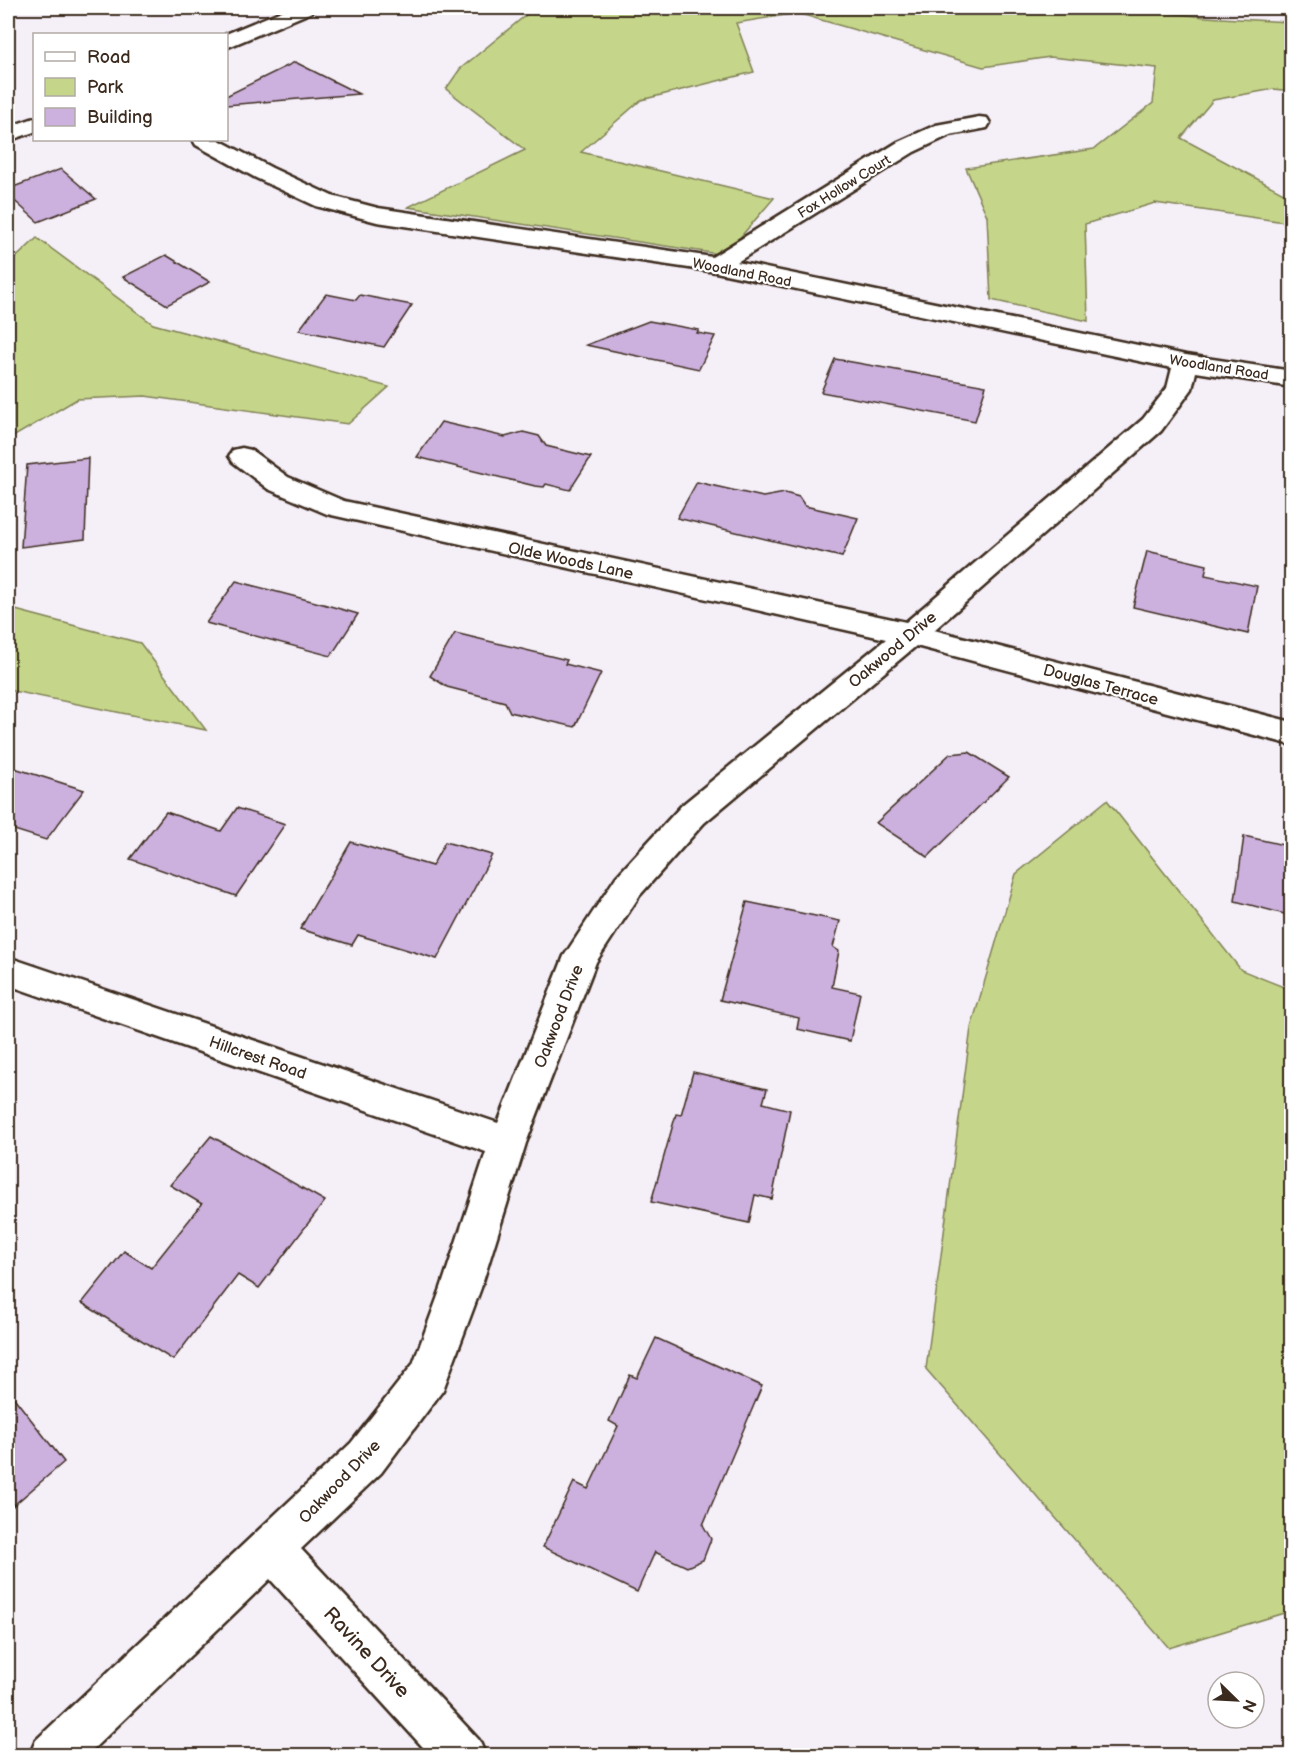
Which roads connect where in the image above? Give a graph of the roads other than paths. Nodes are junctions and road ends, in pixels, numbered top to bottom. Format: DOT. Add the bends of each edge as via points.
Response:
graph roads {
  1 [pos="305,8"];
  2 [pos="228,41"];
  3 [pos="980,123"];
  4 [pos="33,124"];
  5 [pos="8,135"];
  6 [pos="206,141"];
  7 [pos="716,266"];
  8 [pos="1186,363"];
  9 [pos="1292,379"];
  10 [pos="242,456"];
  11 [pos="911,634"];
  12 [pos="1292,734"];
  13 [pos="8,971"];
  14 [pos="508,1143"];
  15 [pos="271,1549"];
  16 [pos="52,1755"];
  17 [pos="463,1755"];
  1 -- 2 [label="street"];
  3 -- 7 [label="street, Fox Hollow Court" via="944,130 906,147"];
  4 -- 5 [label="street"];
  6 -- 7 [label="street, Woodland Road" via="324,201 377,215"];
  7 -- 8 [label="street, Woodland Road"];
  8 -- 9 [label="street, Woodland Road"];
  8 -- 11 [label="street, Oakwood Drive" via="1179,389 1152,425"];
  10 -- 11 [label="street, Olde Woods Lane" via="278,483 337,508"];
  11 -- 12 [label="street, Douglas Terrace"];
  11 -- 14 [label="street, Oakwood Drive" via="693,814 628,886 581,956"];
  13 -- 14 [label="street, Hillcrest Road"];
  14 -- 15 [label="street, Oakwood Drive" via="429,1376 366,1458"];
  15 -- 16 [label="street, Oakwood Drive"];
  15 -- 17 [label="street, Ravine Drive"];
}
